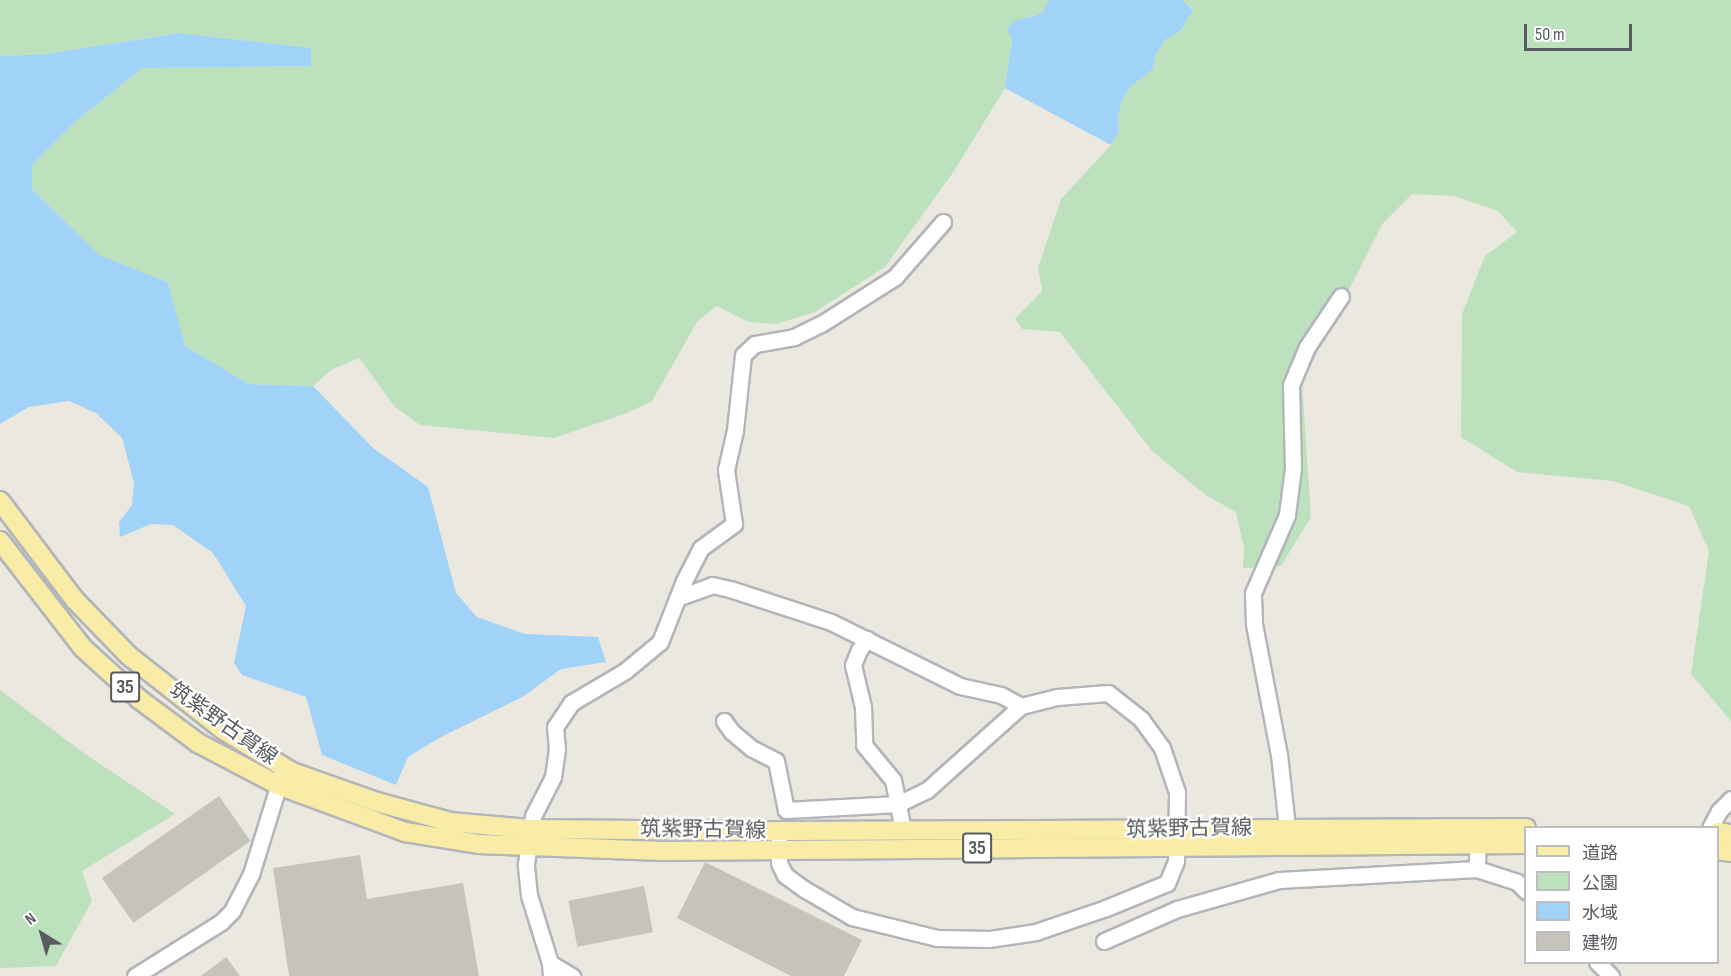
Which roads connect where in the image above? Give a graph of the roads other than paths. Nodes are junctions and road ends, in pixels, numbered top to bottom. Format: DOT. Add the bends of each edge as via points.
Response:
graph roads {
  1 [pos="943,222"];
  2 [pos="1341,296"];
  3 [pos="0,501"];
  4 [pos="0,541"];
  5 [pos="677,598"];
  6 [pos="867,639"];
  7 [pos="1022,706"];
  8 [pos="724,721"];
  9 [pos="285,768"];
  10 [pos="278,786"];
  11 [pos="1731,800"];
  12 [pos="898,804"];
  13 [pos="1711,826"];
  14 [pos="1287,828"];
  15 [pos="1524,828"];
  16 [pos="530,829"];
  17 [pos="903,830"];
  18 [pos="779,831"];
  19 [pos="1478,836"];
  20 [pos="1175,838"];
  21 [pos="1524,844"];
  22 [pos="528,848"];
  23 [pos="779,850"];
  24 [pos="1478,869"];
  25 [pos="1524,889"];
  26 [pos="1104,941"];
  27 [pos="1598,964"];
  28 [pos="550,969"];
  29 [pos="135,976"];
  30 [pos="572,976"];
  31 [pos="1611,976"];
  1 -- 5 [label="street" via="895,277 821,324 794,337 755,344 743,355 735,430 726,470 734,524 701,548"];
  2 -- 14 [label="street" via="1307,347 1291,385 1293,468 1287,515 1253,593 1254,624 1279,754"];
  3 -- 9 [label="main road, 筑紫野古賀線 / 35" via="74,599 128,655 222,729"];
  4 -- 10 [label="main road, 筑紫野古賀線 / 35" via="83,648 139,699 198,743"];
  5 -- 6 [label="street" via="712,585 831,622"];
  5 -- 16 [label="street" via="660,642 625,671 571,703 555,727 553,777"];
  6 -- 7 [label="street" via="960,686 1001,695"];
  6 -- 12 [label="street" via="854,665 863,707 864,745 893,780"];
  7 -- 12 [label="street" via="927,790"];
  7 -- 20 [label="street" via="1057,697 1108,693 1142,718 1162,748 1176,792"];
  8 -- 12 [label="street" via="751,748 776,760 786,810"];
  9 -- 10 [label="street"];
  9 -- 16 [label="main road, 筑紫野古賀線 / 35" via="377,802 450,822"];
  10 -- 22 [label="main road, 筑紫野古賀線 / 35" via="405,832"];
  10 -- 29 [label="street" via="251,874 232,911 221,922"];
  11 -- 13 [label="street"];
  12 -- 17 [label="street"];
  14 -- 19 [label="main road, 筑紫野古賀線 / 35"];
  14 -- 20 [label="main road, 筑紫野古賀線 / 35"];
  15 -- 19 [label="main road, 筑紫野古賀線 / 35"];
  16 -- 18 [label="main road, 筑紫野古賀線 / 35"];
  16 -- 22 [label="street"];
  17 -- 18 [label="main road, 筑紫野古賀線 / 35"];
  17 -- 20 [label="main road, 筑紫野古賀線 / 35"];
  18 -- 23 [label="street"];
  19 -- 20 [label="main road, 筑紫野古賀線 / 35"];
  19 -- 21 [label="main road, 筑紫野古賀線 / 35"];
  19 -- 24 [label="street"];
  20 -- 23 [label="main road, 筑紫野古賀線 / 35"];
  20 -- 23 [label="street" via="1176,861 1167,883 1036,932 989,939 937,938 852,917 785,875 779,863"];
  22 -- 23 [label="main road, 筑紫野古賀線 / 35"];
  22 -- 28 [label="street" via="529,895"];
  24 -- 25 [label="street" via="1517,882"];
  24 -- 26 [label="street" via="1279,880 1177,909"];
  27 -- 31 [label="street"];
  28 -- 30 [label="street"];
}
